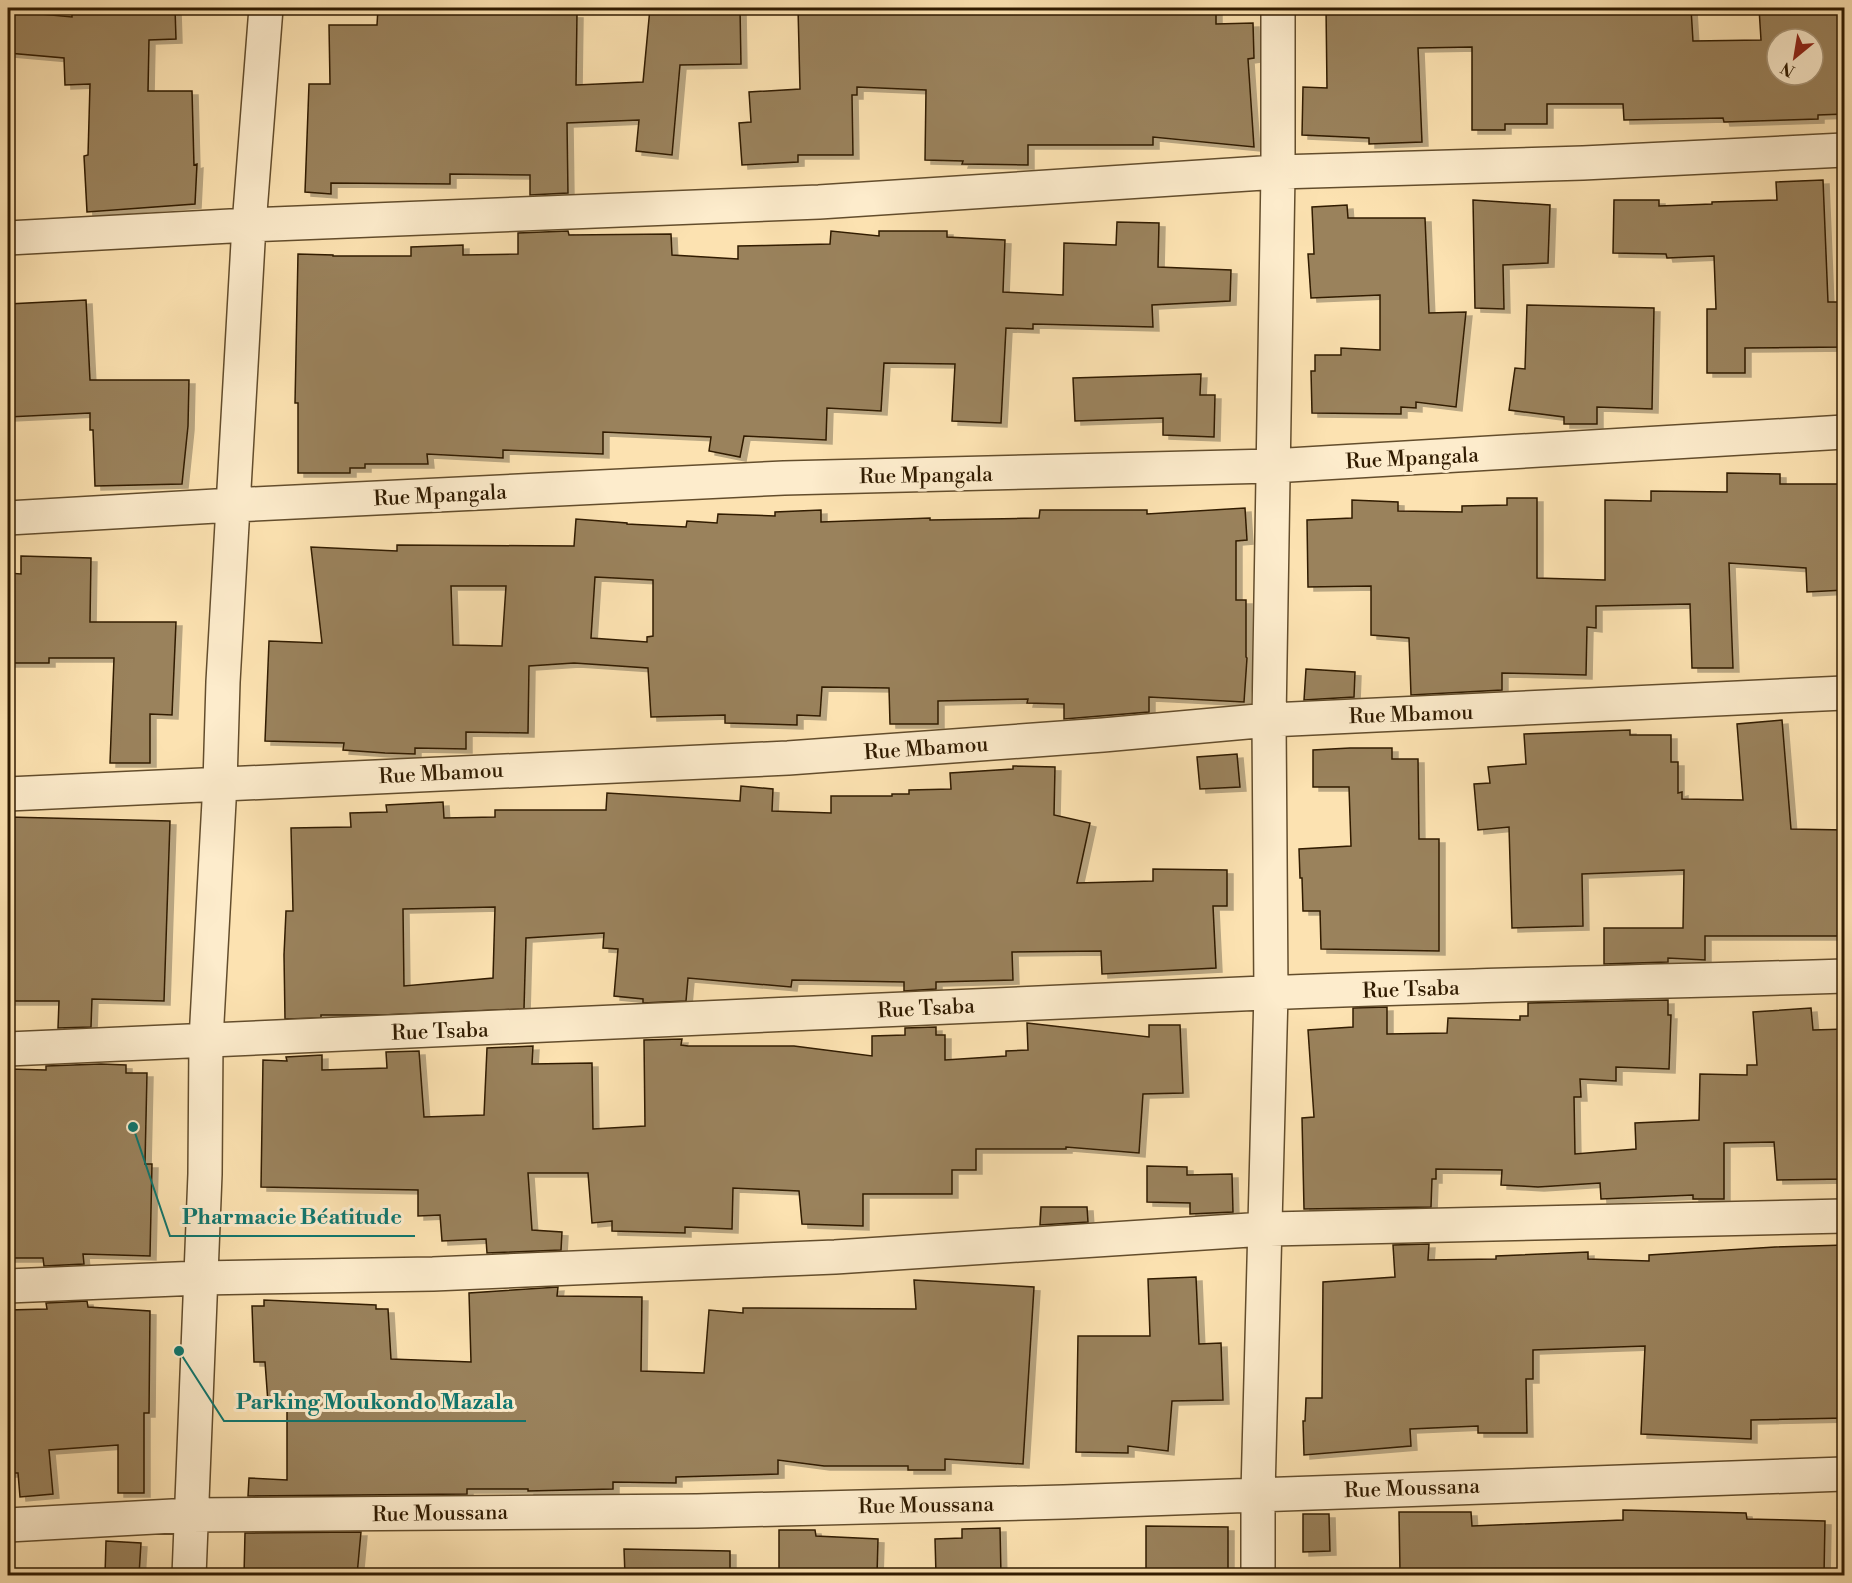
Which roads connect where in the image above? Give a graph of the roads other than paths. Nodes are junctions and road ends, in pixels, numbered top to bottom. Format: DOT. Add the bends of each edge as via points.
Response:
graph roads {
  1 [pos="266,8"];
  2 [pos="1278,8"];
  3 [pos="1845,150"];
  4 [pos="1278,172"];
  5 [pos="249,225"];
  6 [pos="8,238"];
  7 [pos="1845,432"];
  8 [pos="1272,466"];
  9 [pos="233,505"];
  10 [pos="8,518"];
  11 [pos="1845,693"];
  12 [pos="1269,720"];
  13 [pos="220,783"];
  14 [pos="8,794"];
  15 [pos="1845,976"];
  16 [pos="1271,993"];
  17 [pos="206,1040"];
  18 [pos="8,1049"];
  19 [pos="1845,1216"];
  20 [pos="1266,1229"];
  21 [pos="200,1278"];
  22 [pos="8,1286"];
  23 [pos="1845,1474"];
  24 [pos="1258,1494"];
  25 [pos="192,1515"];
  26 [pos="8,1525"];
  27 [pos="189,1575"];
  28 [pos="1257,1575"];
  1 -- 5 [label="street"];
  2 -- 4 [label="street"];
  3 -- 4 [label="street"];
  4 -- 5 [label="street" via="819,202"];
  4 -- 8 [label="street"];
  5 -- 6 [label="street"];
  5 -- 9 [label="street"];
  7 -- 8 [label="street, Rue Mpangala"];
  8 -- 9 [label="street, Rue Mpangala" via="784,478"];
  8 -- 12 [label="street"];
  9 -- 10 [label="street, Rue Mpangala"];
  9 -- 13 [label="street"];
  11 -- 12 [label="street, Rue Mbamou"];
  12 -- 13 [label="street, Rue Mbamou" via="788,758"];
  12 -- 16 [label="street"];
  13 -- 14 [label="street, Rue Mbamou"];
  13 -- 17 [label="street"];
  15 -- 16 [label="street, Rue Tsaba"];
  16 -- 17 [label="street, Rue Tsaba"];
  16 -- 20 [label="street"];
  17 -- 18 [label="street, Rue Tsaba"];
  17 -- 21 [label="street"];
  19 -- 20 [label="street"];
  20 -- 21 [label="street" via="835,1257 433,1274"];
  20 -- 24 [label="street"];
  21 -- 22 [label="street"];
  21 -- 25 [label="street"];
  23 -- 24 [label="street, Rue Moussana"];
  24 -- 25 [label="street, Rue Moussana" via="697,1511"];
  24 -- 28 [label="street"];
  25 -- 26 [label="street, Rue Moussana"];
  25 -- 27 [label="street"];
}
